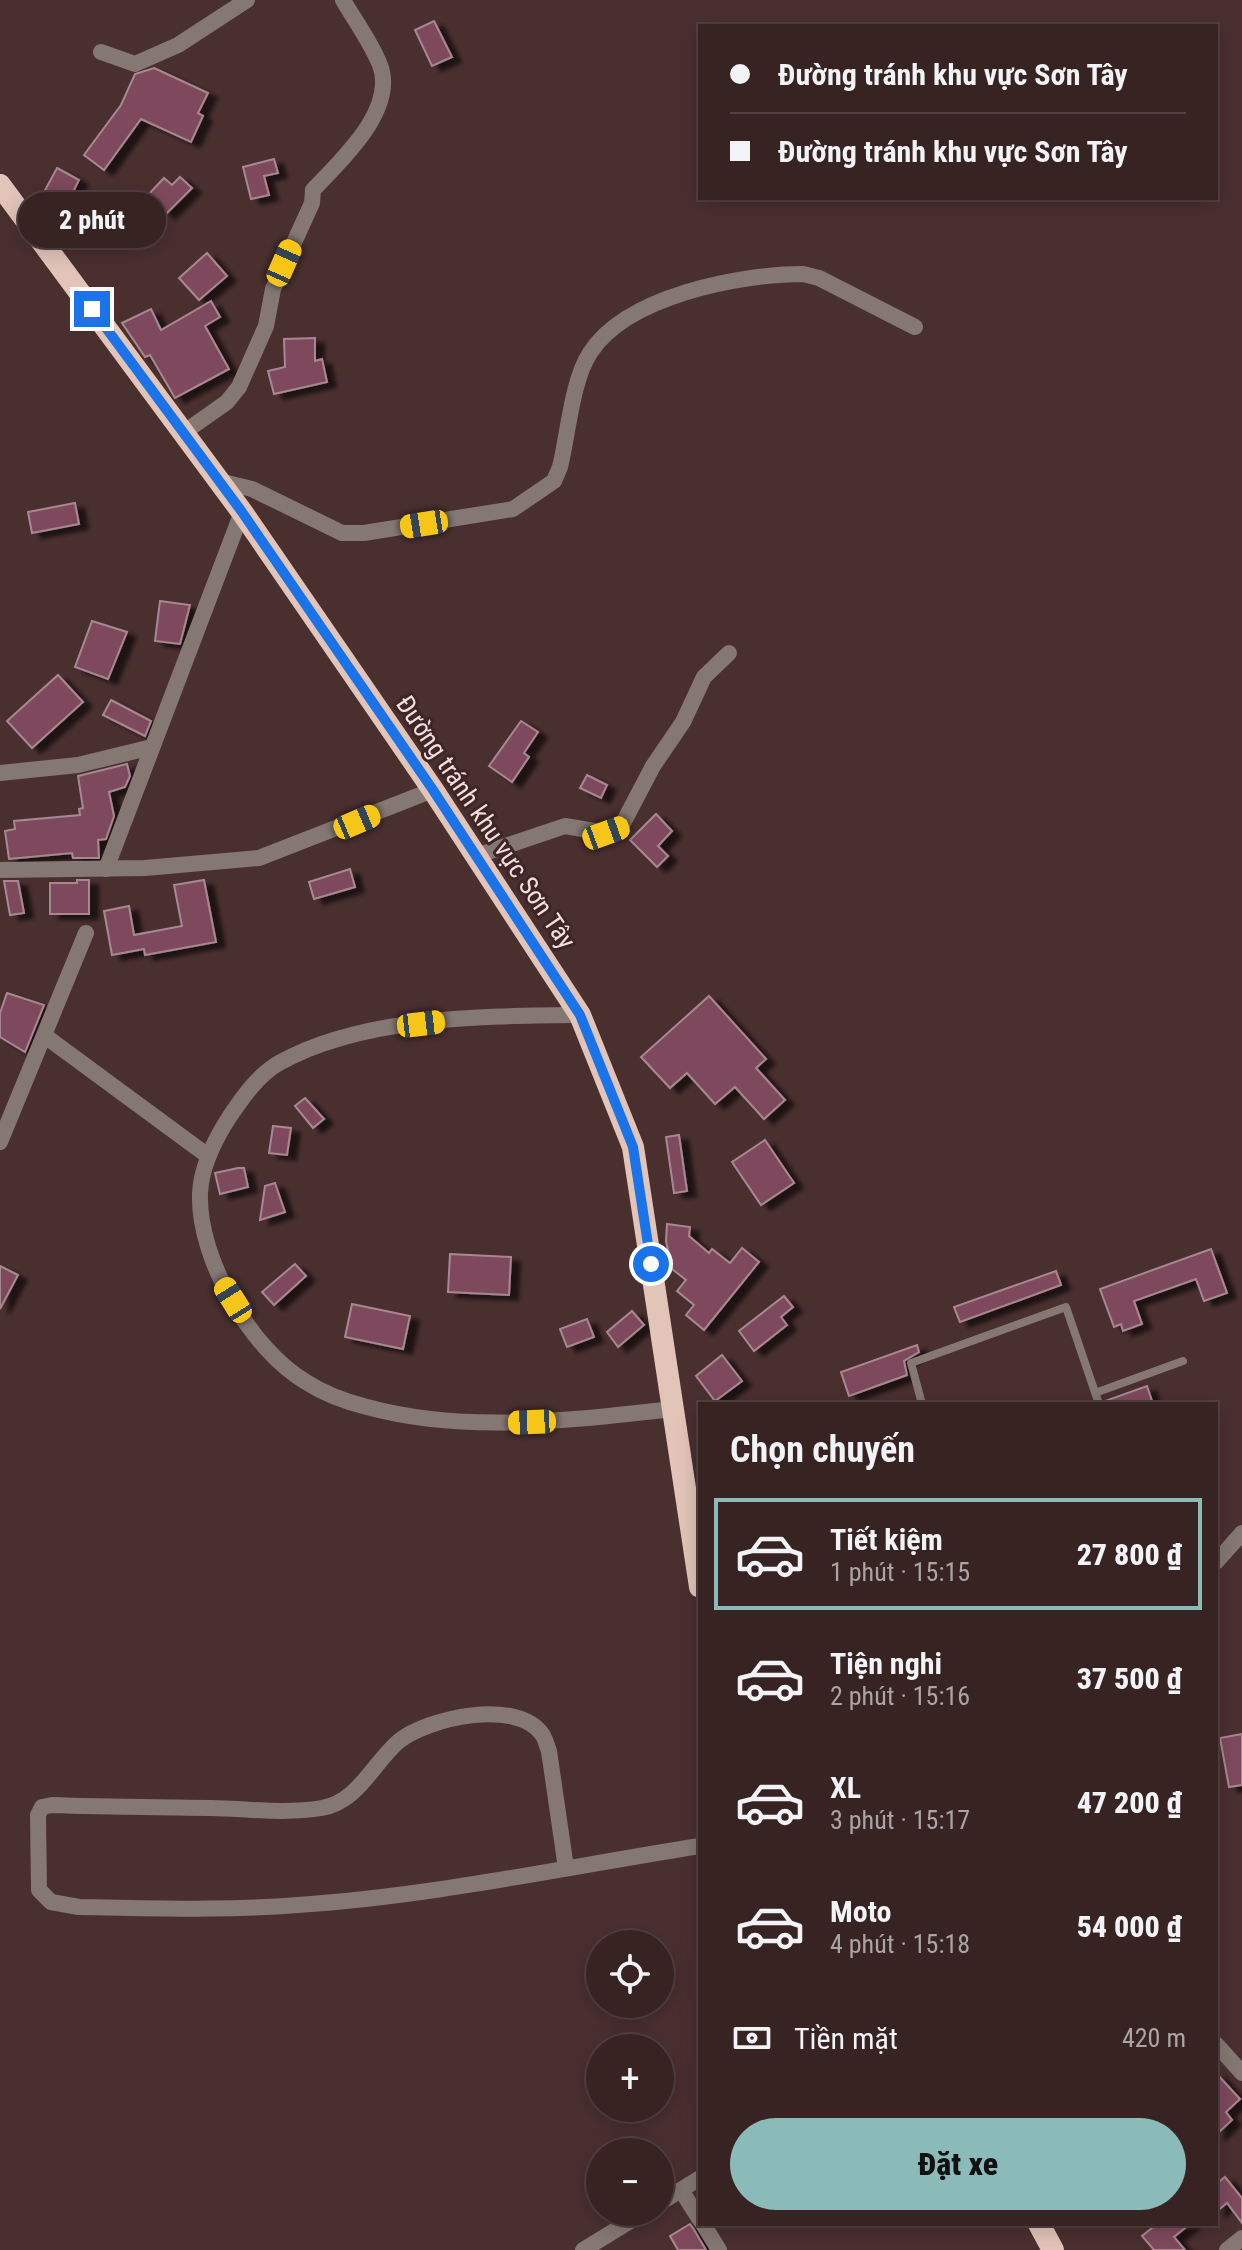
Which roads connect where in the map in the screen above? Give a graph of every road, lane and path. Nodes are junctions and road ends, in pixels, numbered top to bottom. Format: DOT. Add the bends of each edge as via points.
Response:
graph roads {
  1 [pos="247,0"];
  2 [pos="343,0"];
  3 [pos="101,52"];
  4 [pos="0,185"];
  5 [pos="915,327"];
  6 [pos="183,433"];
  7 [pos="219,481"];
  8 [pos="242,512"];
  9 [pos="729,653"];
  10 [pos="152,747"];
  11 [pos="0,773"];
  12 [pos="433,790"];
  13 [pos="476,856"];
  14 [pos="106,869"];
  15 [pos="0,870"];
  16 [pos="86,933"];
  17 [pos="580,1015"];
  18 [pos="45,1036"];
  19 [pos="0,1142"];
  20 [pos="208,1156"];
  21 [pos="1183,1361"];
  22 [pos="1095,1393"];
  23 [pos="921,1402"];
  24 [pos="1098,1402"];
  25 [pos="673,1409"];
  26 [pos="693,1488"];
  27 [pos="1242,1533"];
  28 [pos="698,1559"];
  29 [pos="1218,1560"];
  30 [pos="698,1846"];
  31 [pos="566,1868"];
  32 [pos="1218,2046"];
  33 [pos="1242,2073"];
  34 [pos="698,2179"];
  35 [pos="681,2190"];
  36 [pos="674,2194"];
  37 [pos="698,2217"];
  38 [pos="623,2226"];
  39 [pos="704,2226"];
  40 [pos="1040,2226"];
  41 [pos="1242,2238"];
  42 [pos="589,2248"];
  43 [pos="719,2250"];
  44 [pos="1053,2250"];
  45 [pos="1227,2250"];
  1 -- 3 [label="street" via="178,45 135,64"];
  2 -- 6 [label="street" via="380,64 379,108 313,190 239,387"];
  4 -- 6 [label="highway, Đường tránh khu vực Sơn Tây"];
  5 -- 7 [label="street" via="803,274 696,290 650,305 622,321 588,355 554,481 513,509 342,533 252,489"];
  6 -- 7 [label="highway, Đường tránh khu vực Sơn Tây"];
  7 -- 8 [label="highway, Đường tránh khu vực Sơn Tây"];
  8 -- 10 [label="street"];
  8 -- 12 [label="highway, Đường tránh khu vực Sơn Tây"];
  9 -- 13 [label="street" via="704,677 621,827 606,833 565,826"];
  10 -- 11 [label="street" via="78,765"];
  10 -- 14 [label="street"];
  12 -- 13 [label="highway, Đường tránh khu vực Sơn Tây"];
  12 -- 14 [label="street" via="259,858"];
  13 -- 17 [label="highway, Đường tránh khu vực Sơn Tây"];
  14 -- 15 [label="street"];
  16 -- 18 [label="street"];
  17 -- 20 [label="street" via="392,1027 309,1049 276,1064 246,1092"];
  17 -- 25 [label="highway, Đường tránh khu vực Sơn Tây" via="633,1147"];
  18 -- 19 [label="street"];
  18 -- 20 [label="street"];
  20 -- 25 [label="street" via="200,1193 204,1232 220,1279 247,1322 304,1382 368,1408 501,1423"];
  21 -- 22 [label="lane"];
  22 -- 23 [label="lane" via="1066,1307 911,1363"];
  22 -- 24 [label="lane"];
  25 -- 26 [label="highway, Đường tránh khu vực Sơn Tây"];
  26 -- 28 [label="highway, Đường tránh khu vực Sơn Tây"];
  27 -- 29 [label="street"];
  30 -- 31 [label="street"];
  31 -- 31 [label="street" via="549,1751 541,1733 527,1722 495,1714 451,1719 413,1732 335,1805 286,1811 52,1805 42,1807 38,1815 39,1890 51,1902 79,1907 295,1906"];
  32 -- 33 [label="street"];
  34 -- 35 [label="street"];
  35 -- 36 [label="street"];
  35 -- 37 [label="street"];
  38 -- 42 [label="street"];
  39 -- 43 [label="street"];
  40 -- 44 [label="highway"];
  41 -- 45 [label="street"];
}
